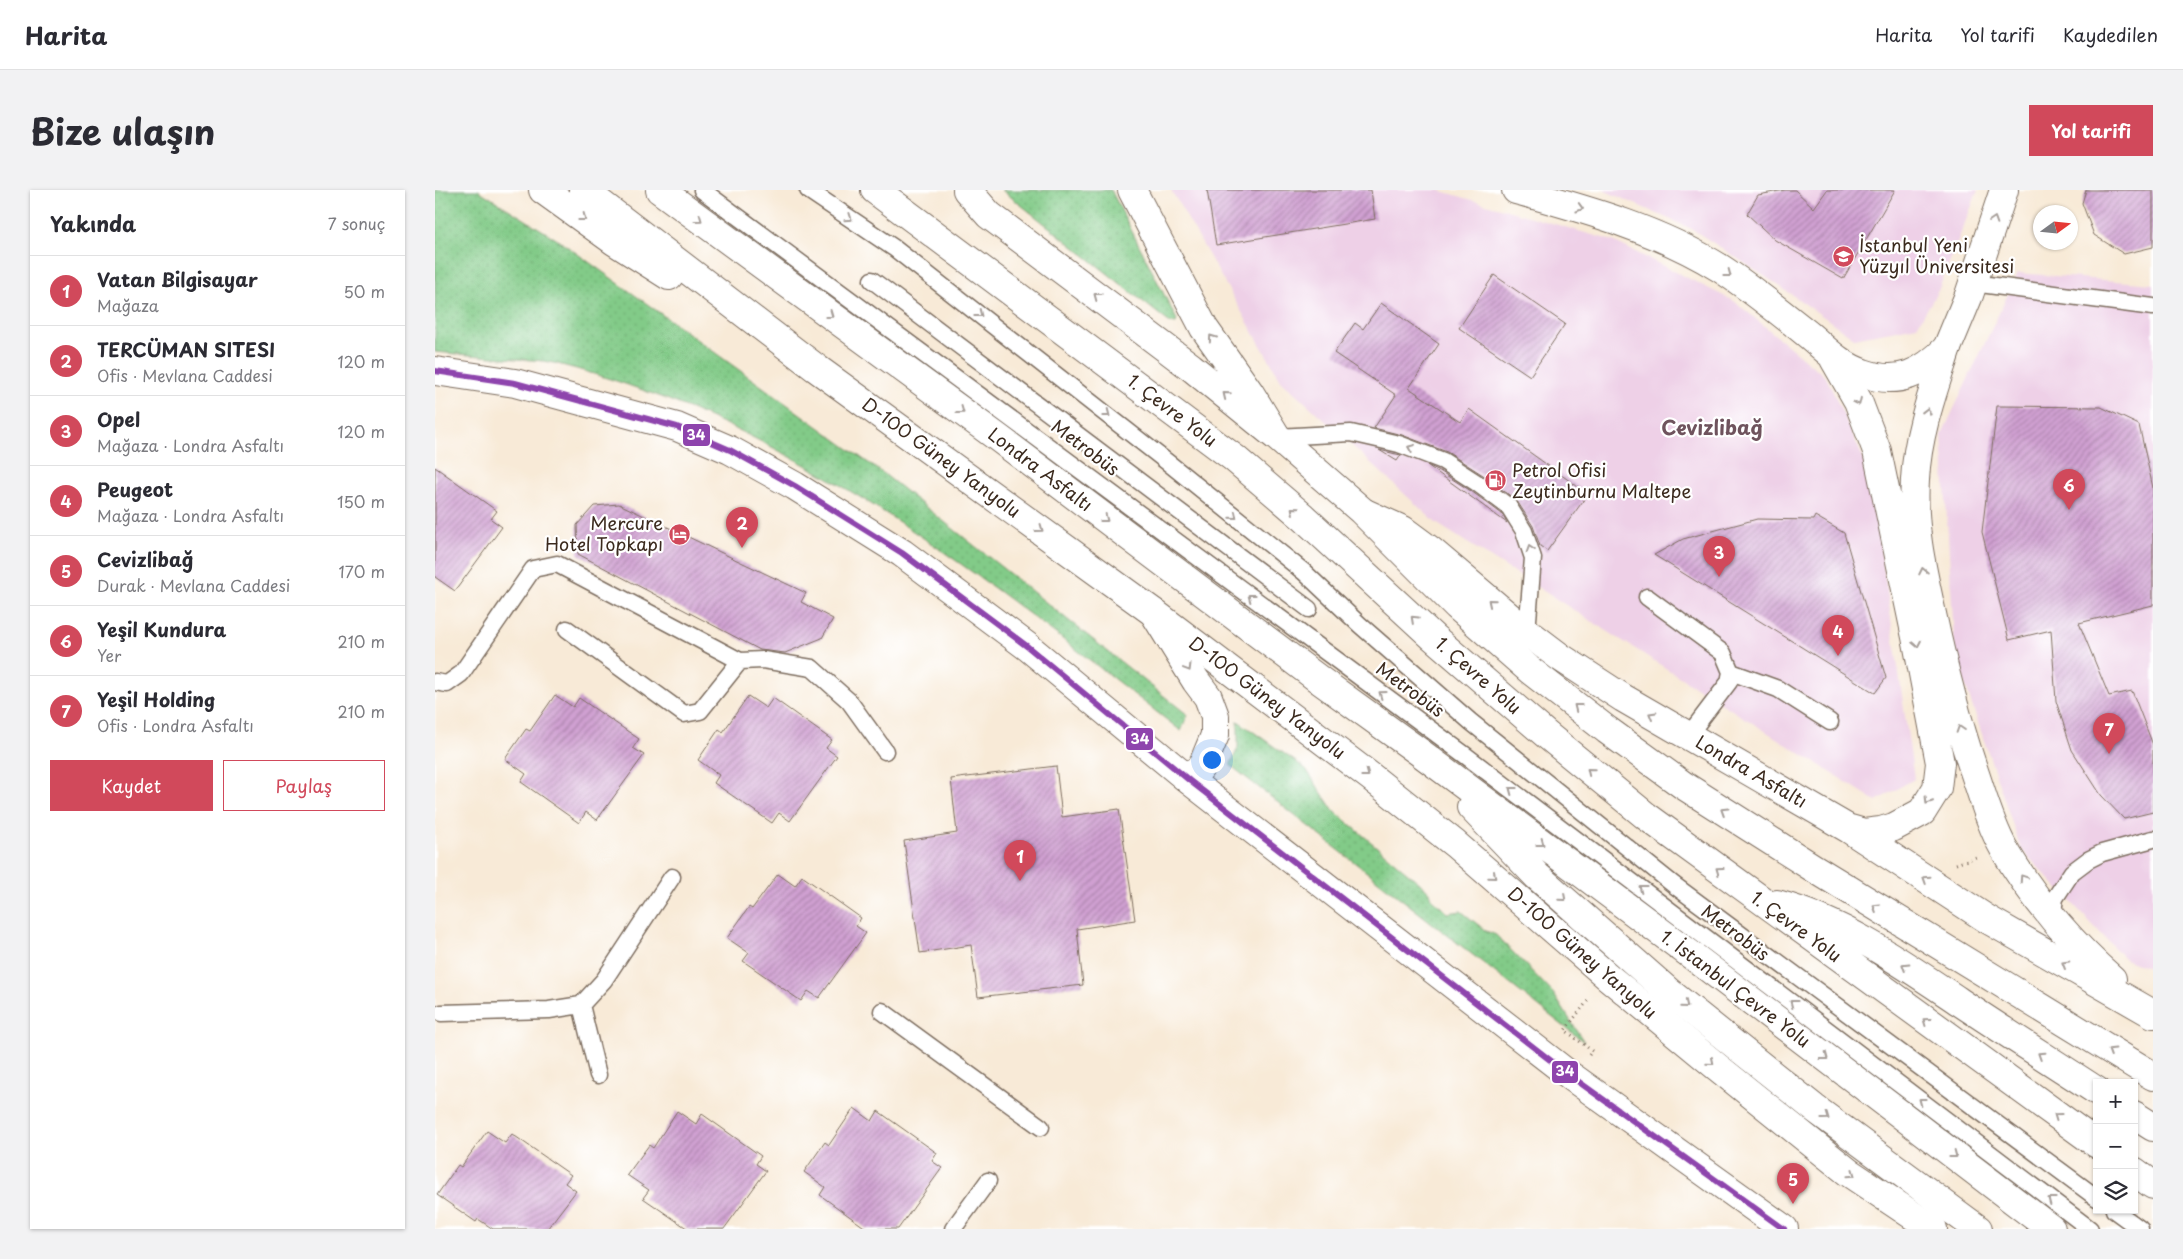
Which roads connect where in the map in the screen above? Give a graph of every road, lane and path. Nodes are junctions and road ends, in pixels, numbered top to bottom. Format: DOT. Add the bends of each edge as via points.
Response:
graph roads {
  1 [pos="543,190"];
  2 [pos="583,190"];
  3 [pos="660,190"];
  4 [pos="702,190"];
  5 [pos="808,190"];
  6 [pos="875,190"];
  7 [pos="954,190"];
  8 [pos="967,190"];
  9 [pos="1132,190"];
  10 [pos="1516,190"];
  11 [pos="2004,190"];
  12 [pos="989,215"];
  13 [pos="872,280"];
  14 [pos="1973,283"];
  15 [pos="2153,307"];
  16 [pos="1947,348"];
  17 [pos="1834,359"];
  18 [pos="816,368"];
  19 [pos="435,371"];
  20 [pos="1277,437"];
  21 [pos="1362,511"];
  22 [pos="1323,590"];
  23 [pos="1647,597"];
  24 [pos="1309,609"];
  25 [pos="1153,612"];
  26 [pos="567,629"];
  27 [pos="1294,629"];
  28 [pos="1527,632"];
  29 [pos="740,661"];
  30 [pos="1731,672"];
  31 [pos="435,682"];
  32 [pos="1831,722"];
  33 [pos="1688,736"];
  34 [pos="885,751"];
  35 [pos="1418,751"];
  36 [pos="1190,781"];
  37 [pos="1849,829"];
  38 [pos="2153,839"];
  39 [pos="2003,847"];
  40 [pos="1953,865"];
  41 [pos="672,877"];
  42 [pos="1759,899"];
  43 [pos="2052,919"];
  44 [pos="1607,976"];
  45 [pos="581,1005"];
  46 [pos="882,1012"];
  47 [pos="441,1013"];
  48 [pos="2153,1014"];
  49 [pos="598,1075"];
  50 [pos="2153,1076"];
  51 [pos="1572,1077"];
  52 [pos="2093,1088"];
  53 [pos="2138,1118"];
  54 [pos="1041,1127"];
  55 [pos="2153,1127"];
  56 [pos="2093,1141"];
  57 [pos="2138,1175"];
  58 [pos="988,1181"];
  59 [pos="2153,1185"];
  60 [pos="2093,1195"];
  61 [pos="2119,1214"];
  62 [pos="953,1229"];
  63 [pos="1784,1229"];
  64 [pos="1933,1229"];
  65 [pos="1978,1229"];
  66 [pos="2051,1229"];
  67 [pos="2090,1229"];
  68 [pos="2140,1229"];
  1 -- 18 [label="main road, one-way" via="613,241"];
  2 -- 18 [label="main road, D-100 Güney Yanyolu"];
  3 -- 35 [label="main road, Londra Asfaltı, one-way"];
  27 -- 4 [label="lane, Metrobüs, one-way"];
  5 -- 22 [label="lane, one-way" via="893,248 996,327"];
  42 -- 6 [label="main road, 1. Çevre Yolu, one-way" via="1646,816 1548,736 1234,458"];
  7 -- 12 [label="main road"];
  8 -- 12 [label="main road"];
  20 -- 9 [label="main road, one-way" via="1204,328"];
  10 -- 17 [label="main road, one-way" via="1587,210 1664,238 1721,268 1807,333"];
  14 -- 11 [label="main road, one-way"];
  20 -- 12 [label="main road, one-way" via="1191,367"];
  13 -- 24 [label="lane"];
  14 -- 15 [label="lane"];
  14 -- 16 [label="main road"];
  16 -- 17 [label="main road" via="1917,373 1897,378 1862,373"];
  39 -- 16 [label="main road, one-way" via="1957,719 1918,552 1914,517 1920,439"];
  17 -- 37 [label="main road, one-way" via="1858,401 1877,451 1940,763 1937,788 1922,812 1894,828 1864,834"];
  18 -- 25 [label="main road, D-100 Güney Yanyolu, one-way"];
  19 -- 36 [label="main road" via="515,383 591,403 677,427 730,450 795,486 902,553 1028,647"];
  20 -- 21 [label="main road"];
  28 -- 20 [label="lane, one-way" via="1533,558 1524,531 1509,507 1443,461 1399,444 1351,433"];
  28 -- 21 [label="main road, Londra Asfaltı, one-way" via="1409,535"];
  50 -- 21 [label="main road, one-way" via="1683,785 1531,671 1457,606"];
  22 -- 24 [label="lane"];
  22 -- 60 [label="lane" via="1471,722 1659,873"];
  23 -- 30 [label="lane" via="1723,653"];
  24 -- 27 [label="lane"];
  25 -- 36 [label="main road, one-way" via="1208,697 1215,716 1215,735 1203,764"];
  25 -- 44 [label="main road, D-100 Güney Yanyolu, one-way" via="1447,838"];
  26 -- 29 [label="lane" via="684,714 700,711"];
  67 -- 27 [label="lane, Metrobüs, one-way" via="1681,917"];
  33 -- 28 [label="main road, Londra Asfaltı, one-way" via="1623,698"];
  29 -- 31 [label="lane" via="557,564 533,569 461,674 447,684"];
  29 -- 34 [label="lane" via="763,660 813,668 849,701"];
  30 -- 32 [label="lane" via="1778,689"];
  30 -- 33 [label="lane" via="1729,682"];
  33 -- 37 [label="main road, Londra Asfaltı"];
  35 -- 65 [label="main road, one-way" via="1537,876 1670,993 1814,1108"];
  35 -- 66 [label="main road, 1. İstanbul Çevre Yolu, one-way"];
  36 -- 51 [label="main road"];
  48 -- 37 [label="main road, Londra Asfaltı, one-way" via="1987,919"];
  38 -- 43 [label="lane" via="2102,853 2077,868 2055,898"];
  39 -- 40 [label="path"];
  43 -- 39 [label="main road, one-way"];
  41 -- 45 [label="lane" via="605,980"];
  52 -- 42 [label="main road, one-way" via="1857,936 1807,912"];
  56 -- 42 [label="main road, 1. Çevre Yolu, one-way"];
  43 -- 48 [label="main road"];
  44 -- 51 [label="path" via="1565,1030 1592,1052"];
  44 -- 64 [label="main road, D-100 Güney Yanyolu, one-way" via="1848,1172"];
  45 -- 47 [label="lane" via="549,1010"];
  45 -- 49 [label="lane"];
  46 -- 54 [label="lane"];
  51 -- 63 [label="main road"];
  53 -- 55 [label="main road"];
  57 -- 59 [label="main road"];
  58 -- 62 [label="lane"];
  61 -- 68 [label="lane"];
}
